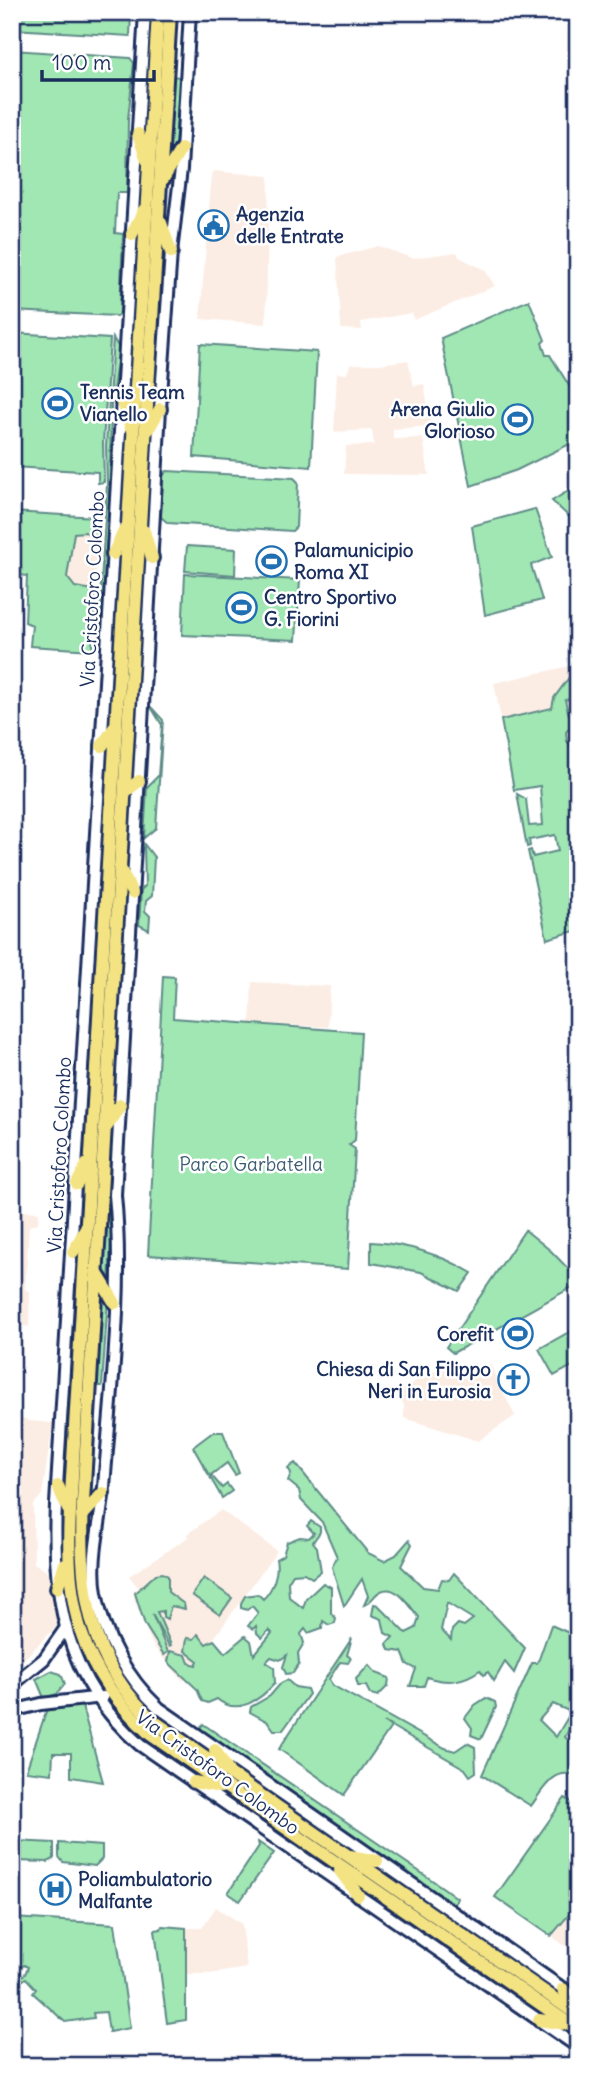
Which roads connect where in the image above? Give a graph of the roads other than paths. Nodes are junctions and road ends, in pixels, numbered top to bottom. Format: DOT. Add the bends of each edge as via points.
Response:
graph roads {
  1 [pos="145,12"];
  2 [pos="158,12"];
  3 [pos="170,12"];
  4 [pos="190,12"];
  5 [pos="138,134"];
  6 [pos="181,149"];
  7 [pos="149,166"];
  8 [pos="161,182"];
  9 [pos="147,203"];
  10 [pos="159,216"];
  11 [pos="132,233"];
  12 [pos="171,252"];
  13 [pos="122,402"];
  14 [pos="160,410"];
  15 [pos="140,434"];
  16 [pos="135,522"];
  17 [pos="113,554"];
  18 [pos="152,558"];
  19 [pos="117,724"];
  20 [pos="102,746"];
  21 [pos="139,781"];
  22 [pos="125,792"];
  23 [pos="120,868"];
  24 [pos="132,893"];
  25 [pos="120,1105"];
  26 [pos="105,1130"];
  27 [pos="91,1157"];
  28 [pos="77,1184"];
  29 [pos="87,1227"];
  30 [pos="73,1252"];
  31 [pos="96,1272"];
  32 [pos="115,1303"];
  33 [pos="58,1486"];
  34 [pos="103,1493"];
  35 [pos="76,1514"];
  36 [pos="68,1557"];
  37 [pos="57,1588"];
  38 [pos="65,1629"];
  39 [pos="128,1672"];
  40 [pos="12,1685"];
  41 [pos="117,1689"];
  42 [pos="98,1698"];
  43 [pos="12,1711"];
  44 [pos="215,1749"];
  45 [pos="194,1782"];
  46 [pos="229,1783"];
  47 [pos="346,1856"];
  48 [pos="377,1861"];
  49 [pos="333,1862"];
  50 [pos="358,1895"];
  51 [pos="564,1989"];
  52 [pos="578,1999"];
  53 [pos="539,2020"];
  54 [pos="576,2021"];
  55 [pos="578,2047"];
  1 -- 5 [label="main road, Via Cristoforo Colombo"];
  2 -- 7 [label="main road, Via Cristoforo Colombo"];
  3 -- 8 [label="main road, Via Cristoforo Colombo"];
  4 -- 6 [label="main road, Via Cristoforo Colombo"];
  5 -- 7 [label="main road"];
  5 -- 11 [label="main road, Via Cristoforo Colombo"];
  6 -- 8 [label="main road"];
  6 -- 12 [label="main road, Via Cristoforo Colombo"];
  7 -- 9 [label="main road, Via Cristoforo Colombo"];
  8 -- 10 [label="main road, Via Cristoforo Colombo"];
  9 -- 11 [label="main road"];
  9 -- 15 [label="main road, Via Cristoforo Colombo"];
  10 -- 12 [label="main road"];
  10 -- 15 [label="main road, Via Cristoforo Colombo"];
  11 -- 13 [label="main road, Via Cristoforo Colombo"];
  12 -- 14 [label="main road, Via Cristoforo Colombo"];
  13 -- 15 [label="main road"];
  13 -- 17 [label="main road, Via Cristoforo Colombo"];
  14 -- 15 [label="main road"];
  14 -- 18 [label="main road, Via Cristoforo Colombo"];
  15 -- 16 [label="main road, Via Cristoforo Colombo"];
  16 -- 17 [label="main road"];
  16 -- 18 [label="main road"];
  16 -- 19 [label="main road, Via Cristoforo Colombo"];
  16 -- 22 [label="main road, Via Cristoforo Colombo"];
  17 -- 20 [label="main road, Via Cristoforo Colombo"];
  18 -- 21 [label="main road, Via Cristoforo Colombo"];
  19 -- 20 [label="main road"];
  19 -- 27 [label="main road, Via Cristoforo Colombo"];
  20 -- 28 [label="main road, Via Cristoforo Colombo"];
  21 -- 22 [label="main road"];
  21 -- 24 [label="main road, Via Cristoforo Colombo"];
  22 -- 23 [label="main road, Via Cristoforo Colombo"];
  23 -- 24 [label="main road"];
  23 -- 26 [label="main road, Via Cristoforo Colombo"];
  24 -- 25 [label="main road, Via Cristoforo Colombo"];
  25 -- 26 [label="main road"];
  25 -- 32 [label="main road, Via Cristoforo Colombo"];
  26 -- 31 [label="main road, Via Cristoforo Colombo"];
  27 -- 28 [label="main road"];
  27 -- 29 [label="main road, Via Cristoforo Colombo"];
  28 -- 30 [label="main road, Via Cristoforo Colombo"];
  29 -- 30 [label="main road"];
  29 -- 35 [label="main road, Via Cristoforo Colombo"];
  30 -- 33 [label="main road, Via Cristoforo Colombo"];
  31 -- 32 [label="main road"];
  31 -- 35 [label="main road, Via Cristoforo Colombo"];
  32 -- 34 [label="main road, Via Cristoforo Colombo"];
  33 -- 35 [label="main road"];
  33 -- 37 [label="main road, Via Cristoforo Colombo"];
  34 -- 35 [label="main road"];
  34 -- 39 [label="main road, Via Cristoforo Colombo" via="94,1563 96,1588 111,1640"];
  35 -- 36 [label="main road, Via Cristoforo Colombo"];
  35 -- 41 [label="main road, Via Cristoforo Colombo" via="87,1606"];
  36 -- 37 [label="main road"];
  36 -- 41 [label="main road, Via Cristoforo Colombo" via="78,1624 90,1654"];
  37 -- 38 [label="main road, Via Cristoforo Colombo"];
  38 -- 40 [label="main road" via="44,1659"];
  38 -- 42 [label="main road, Via Cristoforo Colombo"];
  39 -- 41 [label="main road"];
  39 -- 44 [label="main road, Via Cristoforo Colombo" via="159,1708"];
  41 -- 42 [label="main road"];
  41 -- 46 [label="main road, Via Cristoforo Colombo" via="156,1739"];
  42 -- 43 [label="main road"];
  42 -- 45 [label="main road, Via Cristoforo Colombo" via="132,1737"];
  44 -- 46 [label="main road"];
  44 -- 48 [label="main road, Via Cristoforo Colombo"];
  45 -- 46 [label="main road"];
  45 -- 50 [label="main road, Via Cristoforo Colombo"];
  46 -- 47 [label="main road, Via Cristoforo Colombo"];
  46 -- 49 [label="main road, Via Cristoforo Colombo"];
  47 -- 48 [label="main road"];
  47 -- 54 [label="main road, Via Cristoforo Colombo"];
  48 -- 51 [label="main road, Via Cristoforo Colombo"];
  49 -- 50 [label="main road"];
  49 -- 54 [label="main road, Via Cristoforo Colombo"];
  50 -- 53 [label="main road, Via Cristoforo Colombo"];
  51 -- 52 [label="main road, Via Cristoforo Colombo"];
  51 -- 54 [label="main road"];
  53 -- 54 [label="main road"];
  53 -- 55 [label="main road, Via Cristoforo Colombo"];
}
